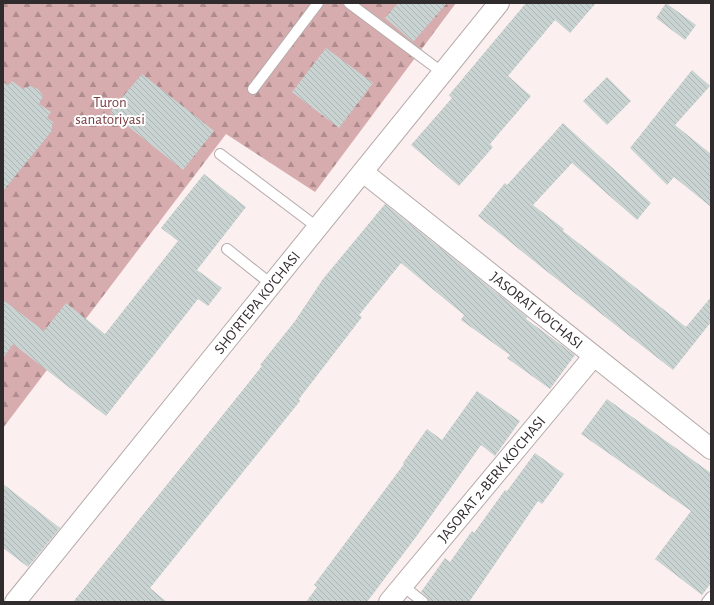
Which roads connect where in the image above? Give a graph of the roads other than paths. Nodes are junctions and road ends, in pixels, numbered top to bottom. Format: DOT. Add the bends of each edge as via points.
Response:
graph roads {
  1 [pos="318,3"];
  2 [pos="349,3"];
  3 [pos="499,3"];
  4 [pos="442,73"];
  5 [pos="253,90"];
  6 [pos="220,154"];
  7 [pos="362,172"];
  8 [pos="318,227"];
  9 [pos="227,250"];
  10 [pos="271,284"];
  11 [pos="593,357"];
  12 [pos="711,449"];
  13 [pos="403,586"];
  14 [pos="3,596"];
  15 [pos="711,597"];
  16 [pos="11,602"];
  17 [pos="14,602"];
  18 [pos="389,602"];
  19 [pos="423,602"];
  20 [pos="707,602"];
  1 -- 5 [label="lane"];
  2 -- 4 [label="lane"];
  3 -- 4 [label="street, SHO'RTEPA KO'CHASI"];
  4 -- 7 [label="street, SHO'RTEPA KO'CHASI"];
  6 -- 8 [label="lane"];
  7 -- 8 [label="street, SHO'RTEPA KO'CHASI"];
  7 -- 11 [label="street, JASORAT KO'CHASI"];
  8 -- 10 [label="street, SHO'RTEPA KO'CHASI"];
  9 -- 10 [label="lane"];
  10 -- 17 [label="street, SHO'RTEPA KO'CHASI"];
  11 -- 12 [label="street, JASORAT KO'CHASI"];
  11 -- 13 [label="street, JASORAT 2-BERK KO'CHASI"];
  13 -- 18 [label="street, JASORAT 2-BERK KO'CHASI"];
  13 -- 19 [label="lane"];
  14 -- 16 [label="street"];
  15 -- 20 [label="lane"];
}
